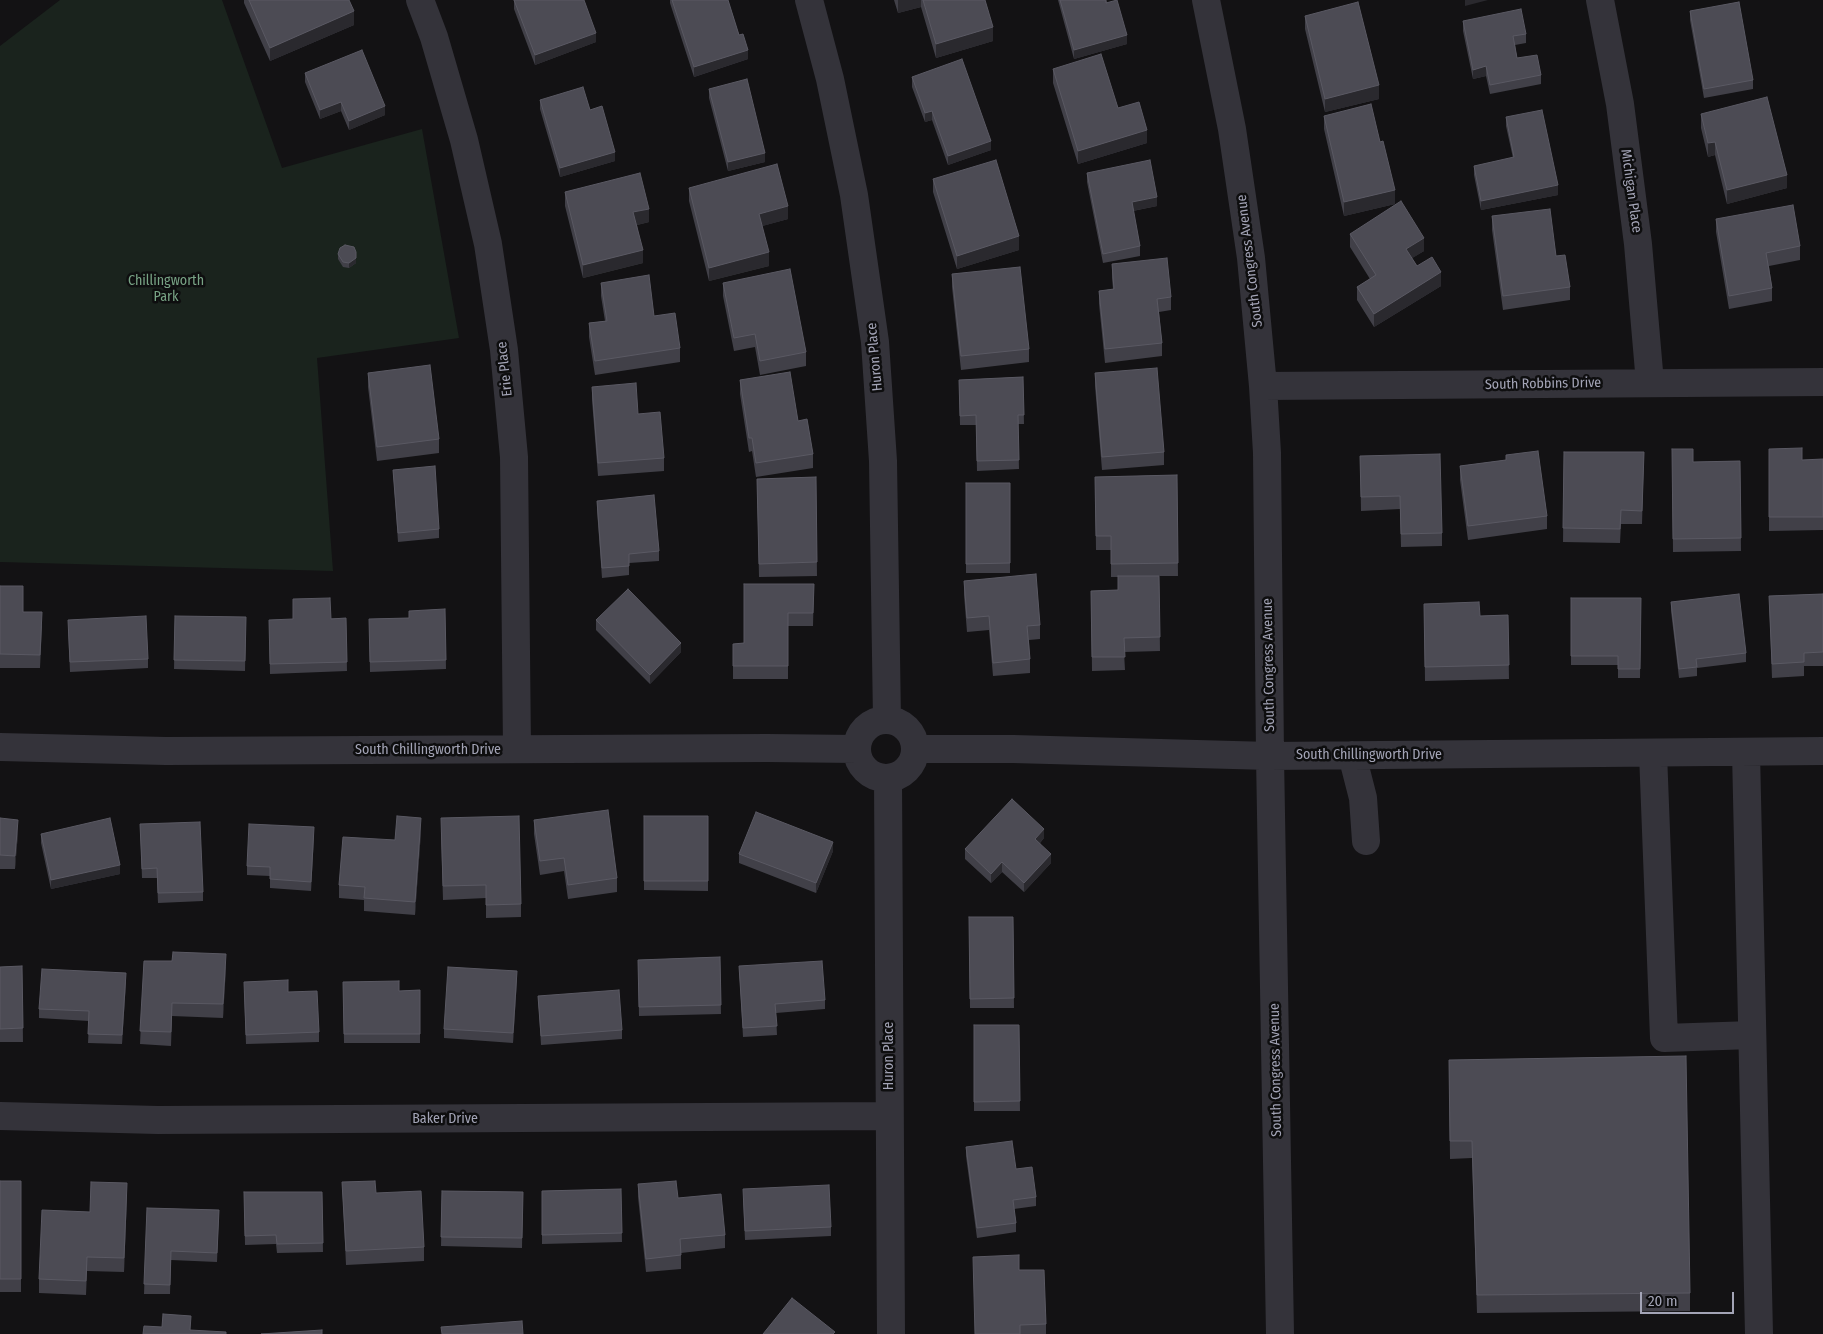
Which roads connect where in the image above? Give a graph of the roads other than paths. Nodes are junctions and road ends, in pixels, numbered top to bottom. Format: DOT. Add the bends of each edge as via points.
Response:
graph roads {
  1 [pos="420,0"];
  2 [pos="809,0"];
  3 [pos="1206,0"];
  4 [pos="1600,0"];
  5 [pos="1823,382"];
  6 [pos="1650,383"];
  7 [pos="1263,386"];
  8 [pos="887,720"];
  9 [pos="0,747"];
  10 [pos="517,749"];
  11 [pos="857,749"];
  12 [pos="915,749"];
  13 [pos="1823,751"];
  14 [pos="1653,752"];
  15 [pos="1746,752"];
  16 [pos="1352,755"];
  17 [pos="1270,756"];
  18 [pos="888,778"];
  19 [pos="1366,841"];
  20 [pos="1752,1035"];
  21 [pos="0,1116"];
  22 [pos="889,1116"];
  23 [pos="891,1334"];
  24 [pos="1280,1334"];
  25 [pos="1759,1334"];
  1 -- 10 [label="street, Erie Place" via="464,140 488,244 504,350 514,457"];
  2 -- 8 [label="street, Huron Place" via="830,79 854,195 875,342 883,461"];
  3 -- 7 [label="street, South Congress Avenue" via="1234,138 1251,258"];
  4 -- 6 [label="street, Michigan Place" via="1620,104 1638,244"];
  5 -- 6 [label="street, South Robbins Drive"];
  6 -- 7 [label="street, South Robbins Drive"];
  7 -- 17 [label="street, South Congress Avenue" via="1267,453"];
  8 -- 11 [label="street" via="874,722 866,728"];
  8 -- 12 [label="street" via="901,723 909,729"];
  9 -- 10 [label="street, South Chillingworth Drive" via="166,751"];
  10 -- 11 [label="street, South Chillingworth Drive"];
  11 -- 18 [label="street" via="861,765 868,773"];
  12 -- 17 [label="street, South Chillingworth Drive"];
  12 -- 18 [label="street" via="912,764 906,771"];
  13 -- 15 [label="street, South Chillingworth Drive"];
  14 -- 15 [label="street, South Chillingworth Drive"];
  14 -- 16 [label="street, South Chillingworth Drive"];
  14 -- 20 [label="street" via="1664,1038"];
  15 -- 20 [label="street"];
  16 -- 17 [label="street, South Chillingworth Drive"];
  16 -- 19 [label="street" via="1363,798"];
  17 -- 24 [label="street, South Congress Avenue"];
  18 -- 22 [label="street, Huron Place"];
  20 -- 25 [label="street"];
  21 -- 22 [label="street, Baker Drive" via="168,1120"];
  22 -- 23 [label="street, Huron Place"];
}
